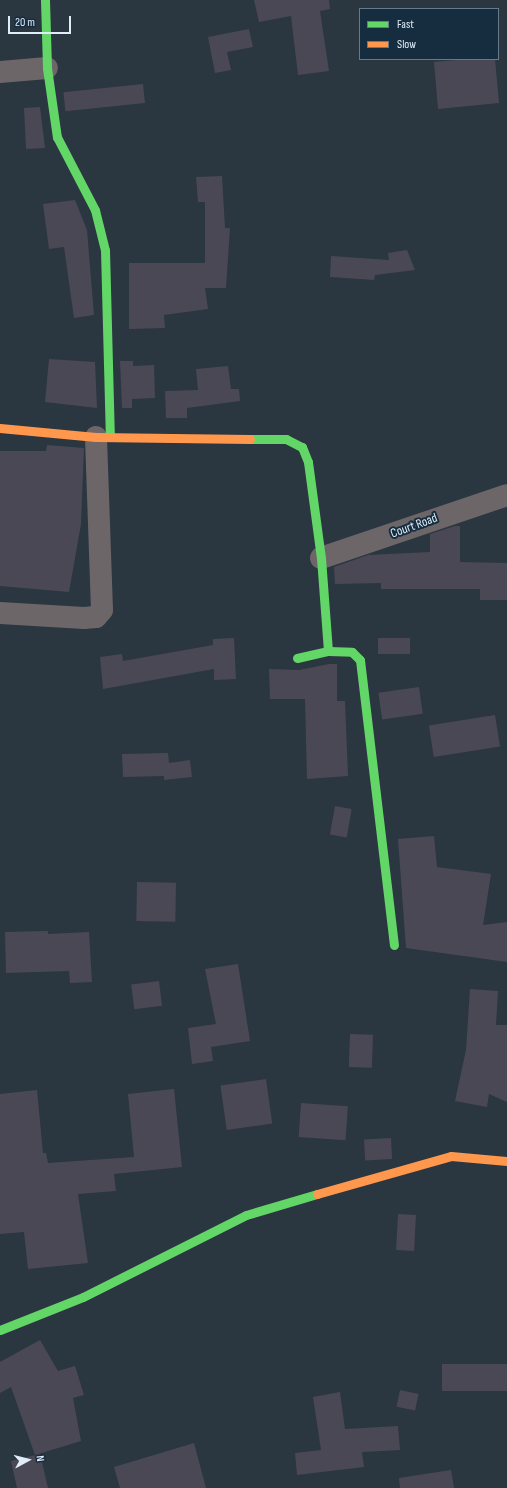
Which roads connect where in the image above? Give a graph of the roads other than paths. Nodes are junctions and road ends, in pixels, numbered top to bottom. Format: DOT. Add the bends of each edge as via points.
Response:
graph roads {
  1 [pos="45,0"];
  2 [pos="47,68"];
  3 [pos="0,72"];
  4 [pos="0,428"];
  5 [pos="103,437"];
  6 [pos="507,496"];
  7 [pos="321,558"];
  8 [pos="0,613"];
  9 [pos="328,651"];
  10 [pos="297,658"];
  11 [pos="394,945"];
  12 [pos="507,1162"];
  13 [pos="0,1330"];
  1 -- 2 [label="street"];
  2 -- 3 [label="street"];
  2 -- 5 [label="street" via="57,138 95,210 105,250"];
  4 -- 5 [label="street"];
  5 -- 7 [label="street" via="286,440 302,446"];
  5 -- 8 [label="street" via="102,610 96,617 84,618"];
  6 -- 7 [label="street, Court Road"];
  7 -- 9 [label="street"];
  9 -- 10 [label="street"];
  9 -- 11 [label="street" via="352,652 360,660 364,672"];
  12 -- 13 [label="street" via="451,1156 246,1215 82,1297"];
}
